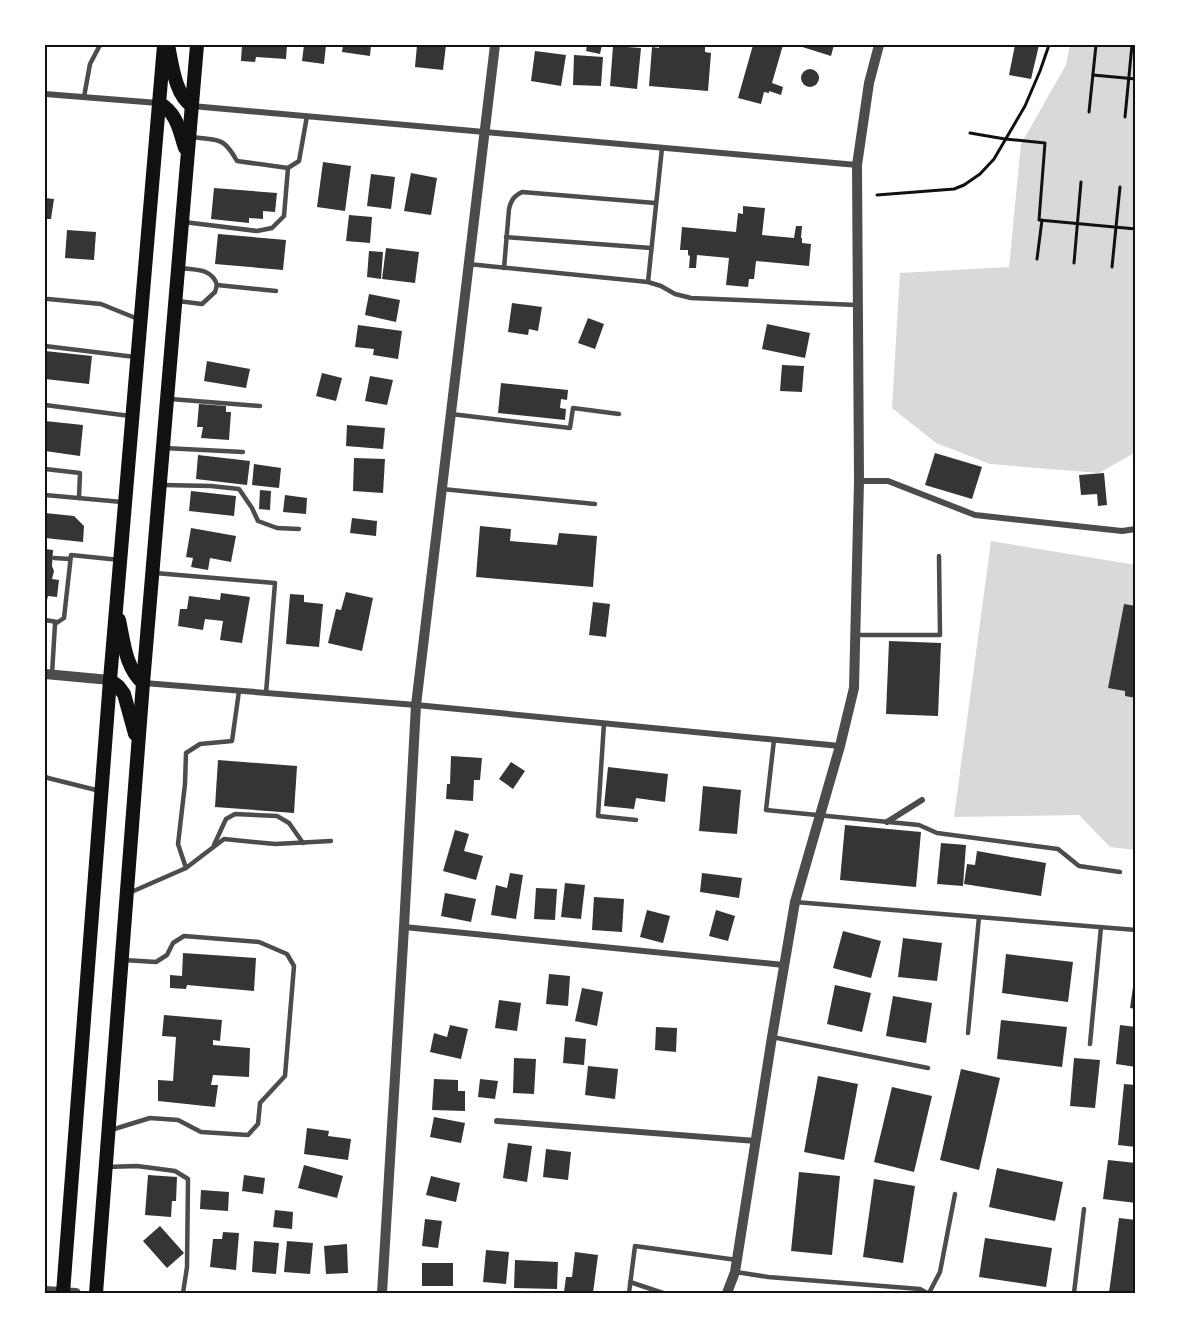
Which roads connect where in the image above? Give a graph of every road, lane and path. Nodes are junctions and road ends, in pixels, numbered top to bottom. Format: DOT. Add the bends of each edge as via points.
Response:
graph roads {
  1 [pos="100,45"];
  2 [pos="166,45"];
  3 [pos="197,45"];
  4 [pos="495,45"];
  5 [pos="879,45"];
  6 [pos="1049,45"];
  7 [pos="1091,45"];
  8 [pos="1132,45"];
  9 [pos="1096,46"];
  10 [pos="1093,75"];
  11 [pos="1129,78"];
  12 [pos="1136,79"];
  13 [pos="45,94"];
  14 [pos="84,97"];
  15 [pos="159,103"];
  16 [pos="192,106"];
  17 [pos="1089,112"];
  18 [pos="307,116"];
  19 [pos="1125,117"];
  20 [pos="484,131"];
  21 [pos="970,133"];
  22 [pos="189,137"];
  23 [pos="1005,139"];
  24 [pos="662,148"];
  25 [pos="188,156"];
  26 [pos="857,165"];
  27 [pos="288,168"];
  28 [pos="1081,182"];
  29 [pos="1120,187"];
  30 [pos="877,195"];
  31 [pos="655,203"];
  32 [pos="1041,220"];
  33 [pos="182,221"];
  34 [pos="1077,223"];
  35 [pos="1116,227"];
  36 [pos="1136,229"];
  37 [pos="506,237"];
  38 [pos="651,248"];
  39 [pos="1037,259"];
  40 [pos="1074,263"];
  41 [pos="468,264"];
  42 [pos="1112,267"];
  43 [pos="178,268"];
  44 [pos="504,268"];
  45 [pos="648,282"];
  46 [pos="217,285"];
  47 [pos="276,291"];
  48 [pos="48,299"];
  49 [pos="175,301"];
  50 [pos="858,305"];
  51 [pos="141,320"];
  52 [pos="45,346"];
  53 [pos="137,357"];
  54 [pos="167,399"];
  55 [pos="45,405"];
  56 [pos="260,406"];
  57 [pos="451,414"];
  58 [pos="619,414"];
  59 [pos="132,417"];
  60 [pos="163,448"];
  61 [pos="243,452"];
  62 [pos="45,470"];
  63 [pos="859,481"];
  64 [pos="160,486"];
  65 [pos="442,489"];
  66 [pos="45,495"];
  67 [pos="79,498"];
  68 [pos="125,502"];
  69 [pos="595,504"];
  70 [pos="299,529"];
  71 [pos="1136,529"];
  72 [pos="939,556"];
  73 [pos="54,558"];
  74 [pos="70,560"];
  75 [pos="120,560"];
  76 [pos="152,573"];
  77 [pos="116,606"];
  78 [pos="45,620"];
  79 [pos="58,622"];
  80 [pos="855,635"];
  81 [pos="49,674"];
  82 [pos="110,680"];
  83 [pos="143,683"];
  84 [pos="239,691"];
  85 [pos="266,693"];
  86 [pos="416,705"];
  87 [pos="604,723"];
  88 [pos="774,740"];
  89 [pos="138,745"];
  90 [pos="840,746"];
  91 [pos="45,776"];
  92 [pos="101,791"];
  93 [pos="922,800"];
  94 [pos="820,815"];
  95 [pos="636,820"];
  96 [pos="886,822"];
  97 [pos="331,841"];
  98 [pos="303,843"];
  99 [pos="212,848"];
  100 [pos="186,868"];
  101 [pos="1120,872"];
  102 [pos="127,894"];
  103 [pos="795,902"];
  104 [pos="980,917"];
  105 [pos="404,927"];
  106 [pos="1101,927"];
  107 [pos="1136,930"];
  108 [pos="122,960"];
  109 [pos="784,965"];
  110 [pos="968,1033"];
  111 [pos="772,1037"];
  112 [pos="1090,1044"];
  113 [pos="928,1068"];
  114 [pos="496,1121"];
  115 [pos="108,1131"];
  116 [pos="757,1141"];
  117 [pos="105,1167"];
  118 [pos="955,1194"];
  119 [pos="1084,1209"];
  120 [pos="737,1260"];
  121 [pos="735,1272"];
  122 [pos="630,1282"];
  123 [pos="45,1291"];
  124 [pos="63,1293"];
  125 [pos="76,1293"];
  126 [pos="96,1293"];
  127 [pos="183,1293"];
  128 [pos="382,1293"];
  129 [pos="629,1293"];
  130 [pos="663,1293"];
  131 [pos="727,1293"];
  132 [pos="928,1293"];
  133 [pos="1074,1293"];
  1 -- 14 [label="lane" via="90,64"];
  2 -- 15 [label="main road"];
  2 -- 16 [label="main road" via="180,94"];
  3 -- 16 [label="main road"];
  4 -- 20 [label="street"];
  5 -- 26 [label="street"];
  6 -- 23 [label="path" via="1025,106"];
  7 -- 9 [label="path"];
  8 -- 11 [label="path"];
  9 -- 10 [label="path"];
  10 -- 11 [label="path"];
  10 -- 17 [label="path"];
  11 -- 12 [label="path"];
  11 -- 19 [label="path"];
  13 -- 14 [label="street"];
  14 -- 15 [label="street"];
  15 -- 25 [label="main road" via="175,117"];
  15 -- 51 [label="main road"];
  16 -- 18 [label="street"];
  16 -- 22 [label="main road"];
  18 -- 20 [label="street"];
  18 -- 27 [label="lane" via="299,161"];
  20 -- 24 [label="street"];
  20 -- 41 [label="street"];
  21 -- 23 [label="path"];
  22 -- 25 [label="main road"];
  22 -- 27 [label="lane" via="222,141 237,162"];
  23 -- 30 [label="path" via="981,174 964,185"];
  23 -- 32 [label="path" via="1045,143"];
  24 -- 26 [label="street"];
  24 -- 31 [label="lane"];
  25 -- 33 [label="main road"];
  26 -- 50 [label="street"];
  27 -- 33 [label="lane" via="284,216 272,228 256,231"];
  28 -- 34 [label="path"];
  29 -- 35 [label="path"];
  31 -- 37 [label="lane" via="522,192 509,209"];
  31 -- 38 [label="lane"];
  32 -- 34 [label="path"];
  32 -- 39 [label="path"];
  33 -- 43 [label="main road"];
  34 -- 35 [label="path"];
  34 -- 40 [label="path"];
  35 -- 36 [label="path"];
  35 -- 42 [label="path"];
  37 -- 38 [label="lane"];
  37 -- 44 [label="lane"];
  38 -- 45 [label="lane"];
  41 -- 44 [label="lane"];
  41 -- 57 [label="street"];
  43 -- 46 [label="lane" via="205,271"];
  43 -- 49 [label="main road"];
  44 -- 45 [label="lane"];
  45 -- 50 [label="lane" via="691,298"];
  46 -- 47 [label="lane"];
  46 -- 49 [label="lane" via="202,304"];
  48 -- 51 [label="lane" via="101,304"];
  49 -- 54 [label="main road"];
  50 -- 63 [label="street"];
  51 -- 53 [label="main road"];
  52 -- 53 [label="lane"];
  53 -- 59 [label="main road"];
  54 -- 56 [label="lane"];
  54 -- 60 [label="main road"];
  55 -- 59 [label="lane"];
  57 -- 58 [label="lane" via="570,428 573,408"];
  57 -- 65 [label="street"];
  59 -- 68 [label="main road"];
  60 -- 61 [label="lane"];
  60 -- 64 [label="main road"];
  62 -- 67 [label="lane" via="80,473"];
  63 -- 71 [label="street" via="888,481 975,515 1122,531"];
  63 -- 80 [label="street"];
  64 -- 70 [label="lane" via="239,489 258,521 278,528"];
  64 -- 76 [label="main road"];
  65 -- 69 [label="lane"];
  65 -- 86 [label="street"];
  66 -- 67 [label="lane"];
  67 -- 68 [label="lane"];
  68 -- 75 [label="main road"];
  72 -- 80 [label="lane" via="940,635"];
  73 -- 74 [label="lane"];
  74 -- 75 [label="lane" via="71,555"];
  74 -- 79 [label="lane" via="64,618"];
  75 -- 77 [label="main road"];
  76 -- 83 [label="main road"];
  76 -- 85 [label="lane" via="275,583"];
  77 -- 82 [label="main road"];
  77 -- 83 [label="main road" via="129,665"];
  78 -- 79 [label="lane"];
  79 -- 81 [label="lane"];
  80 -- 90 [label="street" via="854,688"];
  81 -- 82 [label="street"];
  82 -- 89 [label="main road" via="124,694"];
  82 -- 92 [label="main road"];
  83 -- 84 [label="street"];
  83 -- 89 [label="main road"];
  84 -- 85 [label="street"];
  84 -- 100 [label="lane" via="232,741 200,744 186,753 178,844"];
  85 -- 86 [label="street"];
  86 -- 87 [label="street"];
  86 -- 105 [label="street"];
  87 -- 88 [label="street"];
  87 -- 95 [label="lane" via="598,816"];
  88 -- 90 [label="street"];
  88 -- 94 [label="lane" via="766,810"];
  89 -- 102 [label="main road"];
  90 -- 94 [label="street"];
  91 -- 92 [label="lane"];
  92 -- 124 [label="main road"];
  93 -- 96 [label="street"];
  94 -- 96 [label="lane"];
  94 -- 103 [label="street"];
  96 -- 101 [label="lane" via="1058,849 1079,866"];
  97 -- 98 [label="lane"];
  98 -- 99 [label="lane" via="224,839"];
  98 -- 99 [label="lane" via="288,823 277,816 235,814 226,819"];
  99 -- 100 [label="lane"];
  100 -- 102 [label="lane"];
  102 -- 108 [label="main road"];
  103 -- 104 [label="lane"];
  103 -- 109 [label="street"];
  104 -- 106 [label="lane"];
  104 -- 110 [label="lane"];
  105 -- 109 [label="street"];
  105 -- 128 [label="street"];
  106 -- 107 [label="lane"];
  106 -- 112 [label="lane"];
  108 -- 115 [label="main road"];
  108 -- 115 [label="lane" via="156,962 184,936 259,942 287,954 294,966 285,1076 260,1103 258,1124 249,1135 201,1132 178,1120 150,1119"];
  109 -- 111 [label="street"];
  111 -- 113 [label="lane"];
  111 -- 116 [label="street"];
  114 -- 116 [label="street"];
  115 -- 117 [label="main road"];
  116 -- 120 [label="street"];
  117 -- 126 [label="main road"];
  117 -- 127 [label="lane" via="175,1171 188,1179"];
  118 -- 132 [label="lane" via="940,1272"];
  119 -- 133 [label="lane"];
  120 -- 121 [label="street"];
  120 -- 122 [label="lane" via="635,1246"];
  121 -- 131 [label="street"];
  121 -- 132 [label="lane" via="920,1289"];
  122 -- 129 [label="lane"];
  122 -- 130 [label="lane"];
  123 -- 124 [label="street"];
  124 -- 125 [label="street"];
}
